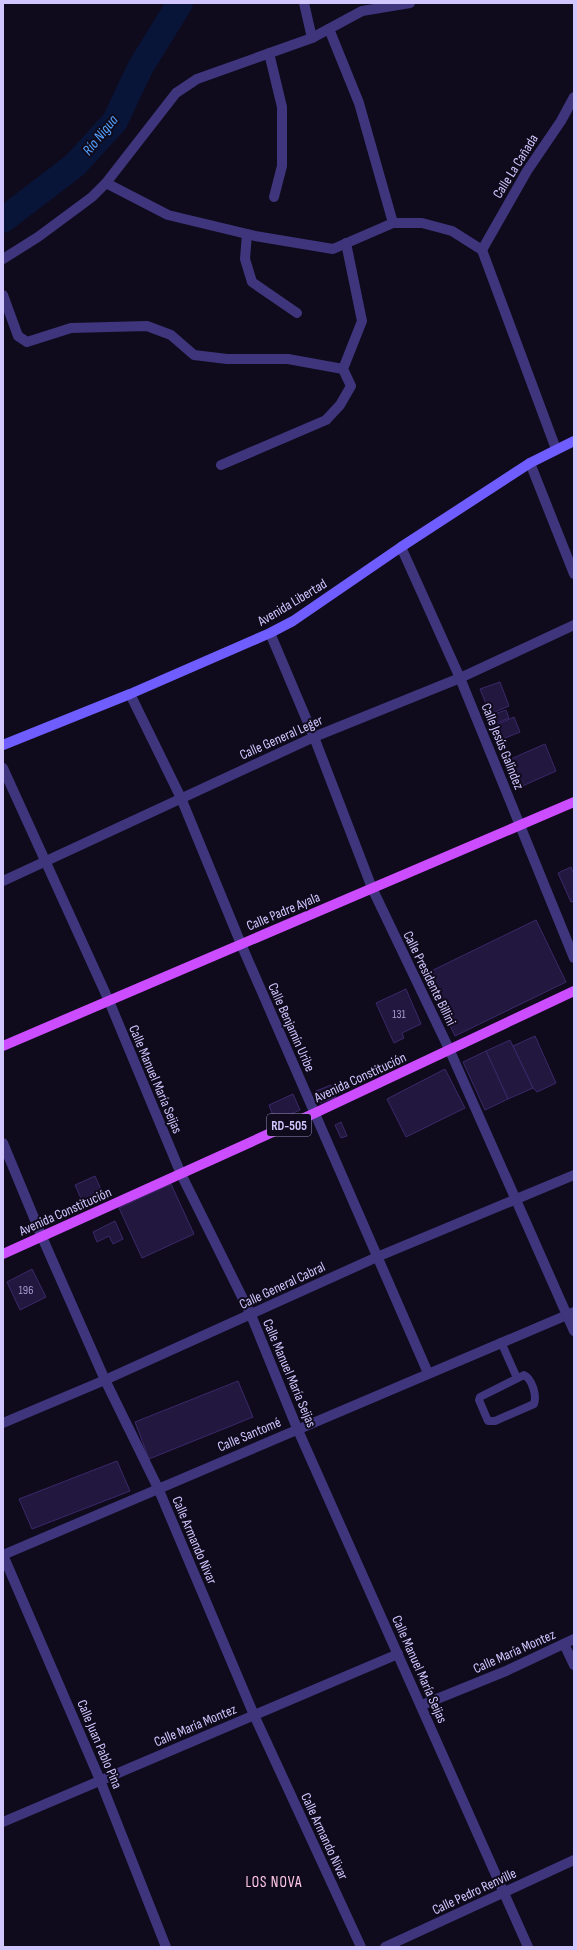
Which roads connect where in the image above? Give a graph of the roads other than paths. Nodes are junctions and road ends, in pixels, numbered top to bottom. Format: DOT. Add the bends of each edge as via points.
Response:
graph roads {
  1 [pos="304,3"];
  2 [pos="410,3"];
  3 [pos="329,29"];
  4 [pos="312,38"];
  5 [pos="270,53"];
  6 [pos="574,97"];
  7 [pos="106,183"];
  8 [pos="274,197"];
  9 [pos="393,222"];
  10 [pos="247,234"];
  11 [pos="346,244"];
  12 [pos="482,250"];
  13 [pos="3,258"];
  14 [pos="3,295"];
  15 [pos="297,314"];
  16 [pos="343,369"];
  17 [pos="574,441"];
  18 [pos="556,449"];
  19 [pos="530,463"];
  20 [pos="221,465"];
  21 [pos="401,547"];
  22 [pos="574,574"];
  23 [pos="574,625"];
  24 [pos="270,633"];
  25 [pos="460,678"];
  26 [pos="130,694"];
  27 [pos="314,737"];
  28 [pos="3,746"];
  29 [pos="3,768"];
  30 [pos="180,798"];
  31 [pos="574,802"];
  32 [pos="520,826"];
  33 [pos="46,861"];
  34 [pos="3,881"];
  35 [pos="372,888"];
  36 [pos="241,944"];
  37 [pos="574,958"];
  38 [pos="574,991"];
  39 [pos="108,1001"];
  40 [pos="3,1046"];
  41 [pos="450,1051"];
  42 [pos="315,1113"];
  43 [pos="3,1144"];
  44 [pos="181,1174"];
  45 [pos="574,1175"];
  46 [pos="516,1199"];
  47 [pos="42,1237"];
  48 [pos="3,1254"];
  49 [pos="378,1257"];
  50 [pos="570,1313"];
  51 [pos="251,1315"];
  52 [pos="574,1331"];
  53 [pos="501,1342"];
  54 [pos="428,1373"];
  55 [pos="517,1378"];
  56 [pos="105,1380"];
  57 [pos="3,1423"];
  58 [pos="297,1428"];
  59 [pos="158,1488"];
  60 [pos="3,1555"];
  61 [pos="574,1639"];
  62 [pos="564,1644"];
  63 [pos="398,1654"];
  64 [pos="574,1665"];
  65 [pos="422,1705"];
  66 [pos="254,1715"];
  67 [pos="100,1780"];
  68 [pos="3,1822"];
  69 [pos="574,1860"];
  70 [pos="503,1893"];
  71 [pos="166,1947"];
  72 [pos="361,1947"];
  73 [pos="385,1947"];
  74 [pos="528,1947"];
  1 -- 4 [label="street"];
  2 -- 3 [label="street" via="362,11"];
  3 -- 4 [label="street"];
  3 -- 9 [label="street" via="359,103"];
  4 -- 5 [label="street"];
  5 -- 7 [label="street" via="197,79 176,93"];
  5 -- 8 [label="street" via="282,107 282,166"];
  6 -- 12 [label="street, Calle La Cañada" via="527,171"];
  7 -- 10 [label="street" via="168,215"];
  7 -- 13 [label="street" via="92,197 50,228"];
  9 -- 11 [label="street"];
  9 -- 12 [label="street" via="422,223 452,231"];
  10 -- 11 [label="street" via="333,249"];
  10 -- 15 [label="street" via="245,259 252,282"];
  11 -- 16 [label="street" via="362,321"];
  12 -- 18 [label="street"];
  14 -- 16 [label="street" via="18,336 27,342 71,328 147,326 171,336 194,355 227,359 288,359"];
  16 -- 20 [label="street" via="351,386 340,405 326,420"];
  17 -- 18 [label="main road, Avenida Libertad"];
  18 -- 19 [label="main road, Avenida Libertad"];
  19 -- 21 [label="main road, Avenida Libertad"];
  19 -- 22 [label="street"];
  21 -- 24 [label="main road, Avenida Libertad" via="293,621"];
  21 -- 25 [label="street, Calle Jesús Galíndez"];
  23 -- 25 [label="street, Calle General Leger"];
  24 -- 26 [label="main road, Avenida Libertad"];
  24 -- 27 [label="street, Calle Presidente Billini"];
  25 -- 27 [label="street, Calle General Leger"];
  25 -- 32 [label="street, Calle Jesús Galíndez"];
  26 -- 28 [label="main road, Avenida Libertad"];
  26 -- 30 [label="street, Calle Benjamín Uribe"];
  27 -- 30 [label="street, Calle General Leger"];
  27 -- 35 [label="street, Calle Presidente Billini"];
  29 -- 33 [label="street, Calle Manuel María Seijas"];
  30 -- 33 [label="street, Calle General Leger"];
  30 -- 36 [label="street, Calle Benjamín Uribe"];
  31 -- 32 [label="main road, Calle Padre Ayala"];
  32 -- 35 [label="main road, Calle Padre Ayala"];
  32 -- 37 [label="street, Calle Jesús Galíndez"];
  33 -- 34 [label="street, Calle General Leger"];
  33 -- 39 [label="street, Calle Manuel María Seijas"];
  35 -- 36 [label="main road, Calle Padre Ayala"];
  35 -- 41 [label="street, Calle Presidente Billini"];
  36 -- 39 [label="main road, Calle Padre Ayala"];
  36 -- 42 [label="street, Calle Benjamín Uribe"];
  38 -- 41 [label="main road, Avenida Constitución / RD-505"];
  39 -- 40 [label="main road, Calle Padre Ayala"];
  39 -- 44 [label="street, Calle Manuel María Seijas"];
  41 -- 42 [label="main road, Avenida Constitución / RD-505"];
  41 -- 46 [label="street, Calle Presidente Billini"];
  42 -- 44 [label="main road, Avenida Constitución / RD-505"];
  42 -- 49 [label="street, Calle Benjamín Uribe"];
  43 -- 47 [label="street, Calle Armando Nivar"];
  44 -- 47 [label="main road, Avenida Constitución / RD-505"];
  44 -- 51 [label="street, Calle Manuel María Seijas"];
  45 -- 46 [label="street, Calle General Cabral"];
  46 -- 49 [label="street, Calle General Cabral"];
  46 -- 50 [label="street, Calle Presidente Billini"];
  47 -- 48 [label="main road, Avenida Constitución / RD-505"];
  47 -- 56 [label="street, Calle Armando Nivar"];
  49 -- 51 [label="street, Calle General Cabral"];
  49 -- 54 [label="street, Calle Benjamín Uribe"];
  50 -- 52 [label="street, Calle Presidente Billini"];
  50 -- 53 [label="street, Calle Santomé"];
  51 -- 56 [label="street, Calle General Cabral"];
  51 -- 58 [label="street, Calle Manuel María Seijas"];
  53 -- 54 [label="street, Calle Santomé"];
  53 -- 55 [label="lane"];
  54 -- 58 [label="street, Calle Santomé"];
  55 -- 55 [label="lane" via="480,1397 488,1421 495,1421 534,1404 536,1395 528,1378 524,1375"];
  56 -- 57 [label="street, Calle General Cabral"];
  56 -- 59 [label="street, Calle Armando Nivar"];
  58 -- 59 [label="street, Calle Santomé"];
  58 -- 63 [label="street, Calle Manuel María Seijas"];
  59 -- 60 [label="street, Calle Santomé"];
  59 -- 66 [label="street, Calle Armando Nivar"];
  60 -- 67 [label="street, Calle Juan Pablo Pina"];
  61 -- 62 [label="street, Calle María Montez"];
  62 -- 64 [label="street"];
  62 -- 65 [label="street, Calle María Montez"];
  63 -- 65 [label="street, Calle Manuel María Seijas"];
  63 -- 66 [label="street, Calle María Montez"];
  65 -- 70 [label="street, Calle Manuel María Seijas"];
  66 -- 67 [label="street, Calle María Montez"];
  66 -- 72 [label="street, Calle Armando Nivar"];
  67 -- 68 [label="street, Calle María Montez"];
  67 -- 71 [label="street, Calle Juan Pablo Pina"];
  69 -- 70 [label="street, Calle Pedro Renville"];
  70 -- 73 [label="street, Calle Pedro Renville"];
  70 -- 74 [label="street, Calle Manuel María Seijas"];
}
